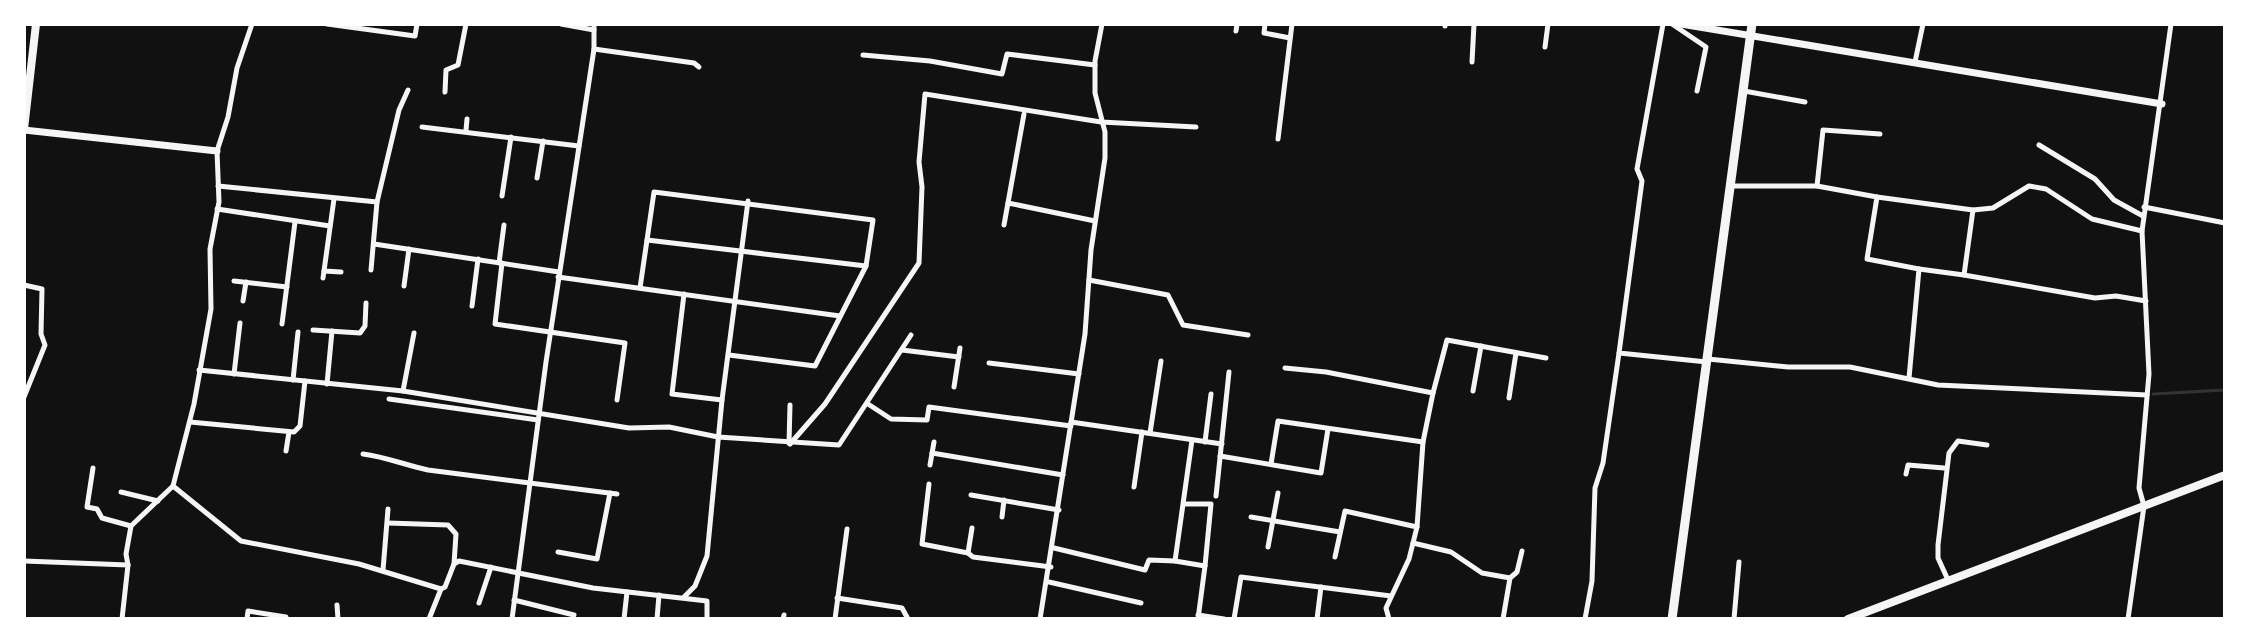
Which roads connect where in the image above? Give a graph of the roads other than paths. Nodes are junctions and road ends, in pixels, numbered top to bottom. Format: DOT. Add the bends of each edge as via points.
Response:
graph roads {
  1 [pos="36,24"];
  2 [pos="252,24"];
  3 [pos="329,24"];
  4 [pos="417,24"];
  5 [pos="466,24"];
  6 [pos="561,24"];
  7 [pos="1102,24"];
  8 [pos="1265,24"];
  9 [pos="1292,24"];
  10 [pos="1474,24"];
  11 [pos="1548,24"];
  12 [pos="1663,24"];
  13 [pos="1672,24"];
  14 [pos="1681,24"];
  15 [pos="1752,24"];
  16 [pos="1923,24"];
  17 [pos="2171,24"];
  18 [pos="594,27"];
  19 [pos="1750,36"];
  20 [pos="1290,38"];
  21 [pos="1545,47"];
  22 [pos="594,49"];
  23 [pos="863,55"];
  24 [pos="1472,62"];
  25 [pos="1915,62"];
  26 [pos="1095,65"];
  27 [pos="699,67"];
  28 [pos="408,90"];
  29 [pos="1697,91"];
  30 [pos="1743,91"];
  31 [pos="445,92"];
  32 [pos="1805,102"];
  33 [pos="2162,104"];
  34 [pos="1024,114"];
  35 [pos="467,119"];
  36 [pos="1101,122"];
  37 [pos="422,127"];
  38 [pos="1196,127"];
  39 [pos="24,130"];
  40 [pos="466,130"];
  41 [pos="1880,134"];
  42 [pos="511,137"];
  43 [pos="1278,139"];
  44 [pos="543,141"];
  45 [pos="2039,145"];
  46 [pos="579,146"];
  47 [pos="217,151"];
  48 [pos="537,178"];
  49 [pos="218,186"];
  50 [pos="1730,186"];
  51 [pos="1817,186"];
  52 [pos="502,196"];
  53 [pos="1877,197"];
  54 [pos="334,199"];
  55 [pos="748,201"];
  56 [pos="377,202"];
  57 [pos="1008,203"];
  58 [pos="2144,207"];
  59 [pos="217,209"];
  60 [pos="1973,210"];
  61 [pos="2143,216"];
  62 [pos="1095,221"];
  63 [pos="295,222"];
  64 [pos="2225,223"];
  65 [pos="504,225"];
  66 [pos="1004,225"];
  67 [pos="330,226"];
  68 [pos="2142,231"];
  69 [pos="647,240"];
  70 [pos="374,244"];
  71 [pos="409,249"];
  72 [pos="741,251"];
  73 [pos="478,259"];
  74 [pos="500,263"];
  75 [pos="866,266"];
  76 [pos="1919,269"];
  77 [pos="371,270"];
  78 [pos="324,271"];
  79 [pos="341,272"];
  80 [pos="558,274"];
  81 [pos="1964,275"];
  82 [pos="323,278"];
  83 [pos="1089,280"];
  84 [pos="234,281"];
  85 [pos="246,282"];
  86 [pos="24,285"];
  87 [pos="404,286"];
  88 [pos="287,287"];
  89 [pos="640,288"];
  90 [pos="684,294"];
  91 [pos="243,301"];
  92 [pos="734,301"];
  93 [pos="2146,301"];
  94 [pos="366,303"];
  95 [pos="472,306"];
  96 [pos="840,316"];
  97 [pos="240,323"];
  98 [pos="282,324"];
  99 [pos="313,330"];
  100 [pos="332,331"];
  101 [pos="298,332"];
  102 [pos="550,332"];
  103 [pos="414,333"];
  104 [pos="911,335"];
  105 [pos="1248,335"];
  106 [pos="1481,346"];
  107 [pos="960,348"];
  108 [pos="902,350"];
  109 [pos="1516,353"];
  110 [pos="1619,353"];
  111 [pos="729,355"];
  112 [pos="959,357"];
  113 [pos="1546,358"];
  114 [pos="1708,360"];
  115 [pos="1161,361"];
  116 [pos="989,363"];
  117 [pos="1285,368"];
  118 [pos="199,370"];
  119 [pos="1229,372"];
  120 [pos="234,374"];
  121 [pos="1079,374"];
  122 [pos="1909,378"];
  123 [pos="293,380"];
  124 [pos="305,381"];
  125 [pos="327,384"];
  126 [pos="954,387"];
  127 [pos="403,391"];
  128 [pos="1473,391"];
  129 [pos="1433,393"];
  130 [pos="1211,394"];
  131 [pos="2147,395"];
  132 [pos="24,397"];
  133 [pos="1509,398"];
  134 [pos="389,399"];
  135 [pos="617,400"];
  136 [pos="722,400"];
  137 [pos="868,404"];
  138 [pos="790,405"];
  139 [pos="538,416"];
  140 [pos="190,422"];
  141 [pos="1071,424"];
  142 [pos="1328,428"];
  143 [pos="289,432"];
  144 [pos="1142,432"];
  145 [pos="1150,433"];
  146 [pos="718,437"];
  147 [pos="1192,440"];
  148 [pos="934,442"];
  149 [pos="1205,442"];
  150 [pos="1423,442"];
  151 [pos="789,444"];
  152 [pos="1222,444"];
  153 [pos="1987,445"];
  154 [pos="286,451"];
  155 [pos="932,453"];
  156 [pos="363,454"];
  157 [pos="1220,456"];
  158 [pos="1271,464"];
  159 [pos="930,465"];
  160 [pos="93,468"];
  161 [pos="1944,468"];
  162 [pos="1906,474"];
  163 [pos="1063,475"];
  164 [pos="2225,475"];
  165 [pos="530,482"];
  166 [pos="929,484"];
  167 [pos="173,486"];
  168 [pos="1134,487"];
  169 [pos="121,492"];
  170 [pos="1278,493"];
  171 [pos="971,495"];
  172 [pos="1216,496"];
  173 [pos="1004,500"];
  174 [pos="159,501"];
  175 [pos="1183,504"];
  176 [pos="2144,506"];
  177 [pos="388,509"];
  178 [pos="1059,510"];
  179 [pos="1002,517"];
  180 [pos="1251,517"];
  181 [pos="1273,521"];
  182 [pos="388,523"];
  183 [pos="131,526"];
  184 [pos="1417,527"];
  185 [pos="972,528"];
  186 [pos="847,529"];
  187 [pos="1340,532"];
  188 [pos="1413,543"];
  189 [pos="1268,547"];
  190 [pos="1054,548"];
  191 [pos="1522,551"];
  192 [pos="558,552"];
  193 [pos="968,553"];
  194 [pos="1335,557"];
  195 [pos="24,561"];
  196 [pos="1175,561"];
  197 [pos="1739,562"];
  198 [pos="454,564"];
  199 [pos="128,565"];
  200 [pos="1205,566"];
  201 [pos="491,567"];
  202 [pos="1051,567"];
  203 [pos="383,570"];
  204 [pos="518,572"];
  205 [pos="1510,578"];
  206 [pos="1949,581"];
  207 [pos="1049,582"];
  208 [pos="1321,587"];
  209 [pos="441,589"];
  210 [pos="627,592"];
  211 [pos="659,595"];
  212 [pos="1391,596"];
  213 [pos="684,597"];
  214 [pos="837,598"];
  215 [pos="514,600"];
  216 [pos="479,603"];
  217 [pos="1141,603"];
  218 [pos="337,605"];
  219 [pos="574,615"];
  220 [pos="286,617"];
  221 [pos="1198,617"];
  222 [pos="431,618"];
  223 [pos="122,619"];
  224 [pos="247,619"];
  225 [pos="338,619"];
  226 [pos="512,619"];
  227 [pos="624,619"];
  228 [pos="657,619"];
  229 [pos="707,619"];
  230 [pos="835,619"];
  231 [pos="908,619"];
  232 [pos="1040,619"];
  233 [pos="1224,619"];
  234 [pos="1234,619"];
  235 [pos="1317,619"];
  236 [pos="1389,619"];
  237 [pos="1503,619"];
  238 [pos="1585,619"];
  239 [pos="1672,619"];
  240 [pos="1734,619"];
  241 [pos="1848,619"];
  242 [pos="2128,619"];
  1 -- 39 [label="main road"];
  2 -- 47 [label="street"];
  3 -- 4 [label="street" via="415,36"];
  5 -- 31 [label="street" via="458,65 446,70"];
  6 -- 18 [label="street"];
  7 -- 26 [label="street"];
  8 -- 20 [label="street" via="1264,33"];
  9 -- 20 [label="street"];
  10 -- 24 [label="street"];
  11 -- 21 [label="street"];
  12 -- 110 [label="street" via="1637,169 1642,181"];
  13 -- 29 [label="street" via="1706,47"];
  14 -- 19 [label="street"];
  15 -- 19 [label="main road"];
  16 -- 25 [label="street"];
  17 -- 33 [label="street"];
  18 -- 22 [label="street"];
  19 -- 25 [label="street"];
  19 -- 30 [label="main road"];
  20 -- 43 [label="street"];
  22 -- 27 [label="street"];
  22 -- 46 [label="street"];
  23 -- 26 [label="street" via="1002,74 1007,54"];
  25 -- 33 [label="street"];
  26 -- 36 [label="street"];
  28 -- 56 [label="street"];
  30 -- 32 [label="street"];
  30 -- 50 [label="main road"];
  33 -- 58 [label="street"];
  34 -- 57 [label="street"];
  35 -- 40 [label="street"];
  36 -- 38 [label="street"];
  36 -- 62 [label="street" via="1107,141"];
  36 -- 151 [label="street" via="925,94 919,263 825,404"];
  37 -- 40 [label="street"];
  39 -- 47 [label="street"];
  40 -- 42 [label="street"];
  41 -- 51 [label="street" via="1823,130"];
  42 -- 44 [label="street"];
  42 -- 52 [label="street"];
  44 -- 46 [label="street"];
  44 -- 48 [label="street"];
  45 -- 61 [label="street"];
  46 -- 80 [label="street"];
  47 -- 49 [label="street"];
  49 -- 54 [label="street"];
  49 -- 59 [label="street"];
  50 -- 51 [label="street"];
  50 -- 114 [label="main road"];
  51 -- 53 [label="street"];
  53 -- 60 [label="street"];
  53 -- 76 [label="street" via="1867,259"];
  54 -- 56 [label="street"];
  54 -- 67 [label="street"];
  55 -- 69 [label="street" via="654,192"];
  55 -- 72 [label="street"];
  55 -- 75 [label="street" via="873,220"];
  56 -- 70 [label="street"];
  57 -- 62 [label="street"];
  57 -- 66 [label="street"];
  58 -- 61 [label="street"];
  58 -- 64 [label="street"];
  59 -- 63 [label="street"];
  59 -- 118 [label="street" via="210,249 211,313"];
  60 -- 68 [label="street" via="1993,208 2029,186 2046,189 2092,219"];
  60 -- 81 [label="street"];
  61 -- 68 [label="street"];
  62 -- 83 [label="street"];
  63 -- 67 [label="street"];
  63 -- 88 [label="street"];
  65 -- 74 [label="street"];
  67 -- 78 [label="street"];
  68 -- 93 [label="street"];
  69 -- 72 [label="street"];
  69 -- 89 [label="street"];
  70 -- 71 [label="street"];
  70 -- 77 [label="street"];
  71 -- 73 [label="street"];
  71 -- 87 [label="street"];
  72 -- 75 [label="street"];
  72 -- 92 [label="street"];
  73 -- 74 [label="street"];
  73 -- 95 [label="street"];
  74 -- 80 [label="street"];
  74 -- 102 [label="street" via="495,324"];
  75 -- 96 [label="street"];
  76 -- 81 [label="street"];
  76 -- 122 [label="street"];
  78 -- 79 [label="street"];
  78 -- 82 [label="street"];
  80 -- 89 [label="street"];
  80 -- 102 [label="street"];
  81 -- 93 [label="street" via="2095,298"];
  83 -- 105 [label="street" via="1168,295 1183,325"];
  83 -- 121 [label="street"];
  84 -- 85 [label="street"];
  85 -- 88 [label="street"];
  85 -- 91 [label="street"];
  86 -- 132 [label="street" via="42,289 45,345"];
  88 -- 98 [label="street"];
  89 -- 90 [label="street"];
  90 -- 92 [label="street"];
  90 -- 136 [label="street" via="672,394"];
  92 -- 96 [label="street"];
  92 -- 111 [label="street"];
  93 -- 131 [label="street"];
  94 -- 100 [label="street" via="360,333"];
  96 -- 111 [label="street" via="815,366"];
  97 -- 120 [label="street"];
  99 -- 100 [label="street"];
  100 -- 125 [label="street"];
  101 -- 123 [label="street"];
  102 -- 135 [label="street" via="625,343"];
  102 -- 139 [label="street"];
  103 -- 127 [label="street"];
  104 -- 108 [label="street"];
  106 -- 109 [label="street"];
  106 -- 128 [label="street"];
  106 -- 129 [label="street" via="1447,340"];
  107 -- 112 [label="street"];
  108 -- 112 [label="street"];
  108 -- 137 [label="street"];
  109 -- 113 [label="street"];
  109 -- 133 [label="street"];
  110 -- 114 [label="street"];
  110 -- 238 [label="street" via="1595,488 1592,581"];
  111 -- 136 [label="street"];
  112 -- 126 [label="street"];
  114 -- 122 [label="street" via="1850,367"];
  114 -- 239 [label="main road"];
  115 -- 145 [label="street"];
  116 -- 121 [label="street"];
  117 -- 129 [label="street"];
  118 -- 120 [label="street"];
  118 -- 140 [label="street"];
  119 -- 152 [label="street"];
  120 -- 123 [label="street"];
  121 -- 141 [label="street"];
  122 -- 131 [label="street" via="1938,385"];
  123 -- 124 [label="street"];
  124 -- 125 [label="street"];
  124 -- 143 [label="street" via="300,426"];
  125 -- 127 [label="street"];
  127 -- 139 [label="street"];
  129 -- 150 [label="street"];
  130 -- 149 [label="street"];
  131 -- 176 [label="street" via="2139,488"];
  134 -- 139 [label="street"];
  136 -- 146 [label="street"];
  137 -- 141 [label="street" via="891,419 927,420 929,407"];
  137 -- 151 [label="street" via="839,445"];
  138 -- 151 [label="street"];
  139 -- 146 [label="street" via="629,428 669,427"];
  139 -- 165 [label="street"];
  140 -- 143 [label="street"];
  140 -- 167 [label="street"];
  141 -- 144 [label="street"];
  141 -- 163 [label="street"];
  142 -- 150 [label="street"];
  142 -- 158 [label="street" via="1278,421"];
  142 -- 158 [label="street" via="1321,473"];
  143 -- 154 [label="street"];
  144 -- 145 [label="street"];
  144 -- 168 [label="street"];
  145 -- 147 [label="street"];
  146 -- 151 [label="street"];
  146 -- 213 [label="street" via="707,556 695,586"];
  147 -- 149 [label="street"];
  147 -- 175 [label="street"];
  148 -- 155 [label="street"];
  149 -- 152 [label="street"];
  150 -- 184 [label="street"];
  152 -- 157 [label="street"];
  153 -- 161 [label="street" via="1958,441"];
  155 -- 159 [label="street"];
  155 -- 163 [label="street"];
  156 -- 165 [label="street" via="392,457 428,470"];
  157 -- 158 [label="street"];
  157 -- 172 [label="street"];
  160 -- 183 [label="street" via="87,507 97,509 102,518"];
  161 -- 162 [label="street" via="1908,465"];
  161 -- 206 [label="street" via="1938,558"];
  163 -- 178 [label="street"];
  164 -- 176 [label="main road"];
  165 -- 192 [label="street" via="613,494 597,559"];
  165 -- 204 [label="street"];
  166 -- 193 [label="street" via="922,544"];
  167 -- 174 [label="street"];
  167 -- 203 [label="street" via="241,541"];
  169 -- 174 [label="street"];
  170 -- 181 [label="street"];
  171 -- 173 [label="street"];
  173 -- 178 [label="street"];
  173 -- 179 [label="street"];
  174 -- 183 [label="street"];
  175 -- 196 [label="street"];
  175 -- 200 [label="street" via="1211,504"];
  176 -- 206 [label="main road"];
  176 -- 242 [label="street"];
  177 -- 182 [label="street"];
  178 -- 190 [label="street"];
  180 -- 181 [label="street"];
  181 -- 187 [label="street"];
  181 -- 189 [label="street"];
  182 -- 198 [label="street" via="448,525 456,534"];
  182 -- 203 [label="street"];
  183 -- 199 [label="street"];
  184 -- 187 [label="street" via="1345,511"];
  184 -- 188 [label="street"];
  185 -- 193 [label="street"];
  186 -- 214 [label="street"];
  187 -- 194 [label="street"];
  188 -- 205 [label="street" via="1451,552 1482,573"];
  188 -- 212 [label="street"];
  190 -- 196 [label="street" via="1145,570 1149,560"];
  190 -- 202 [label="street"];
  191 -- 205 [label="street"];
  193 -- 202 [label="street"];
  195 -- 199 [label="street"];
  196 -- 200 [label="street"];
  197 -- 240 [label="street"];
  198 -- 201 [label="street"];
  198 -- 209 [label="street"];
  199 -- 223 [label="street"];
  200 -- 221 [label="street"];
  201 -- 204 [label="street"];
  201 -- 216 [label="street"];
  202 -- 207 [label="street"];
  203 -- 209 [label="street"];
  204 -- 210 [label="street"];
  204 -- 215 [label="street"];
  205 -- 237 [label="street"];
  206 -- 241 [label="main road"];
  207 -- 217 [label="street"];
  207 -- 232 [label="street"];
  208 -- 212 [label="street"];
  208 -- 234 [label="street" via="1241,577"];
  208 -- 235 [label="street"];
  209 -- 222 [label="street"];
  210 -- 211 [label="street"];
  210 -- 227 [label="street"];
  211 -- 213 [label="street"];
  211 -- 228 [label="street"];
  212 -- 236 [label="street"];
  213 -- 229 [label="street" via="707,601"];
  214 -- 230 [label="street"];
  214 -- 231 [label="street" via="902,608"];
  215 -- 219 [label="street"];
  215 -- 226 [label="street"];
  218 -- 225 [label="street"];
  220 -- 224 [label="street" via="248,611"];
  221 -- 233 [label="street"];
}
